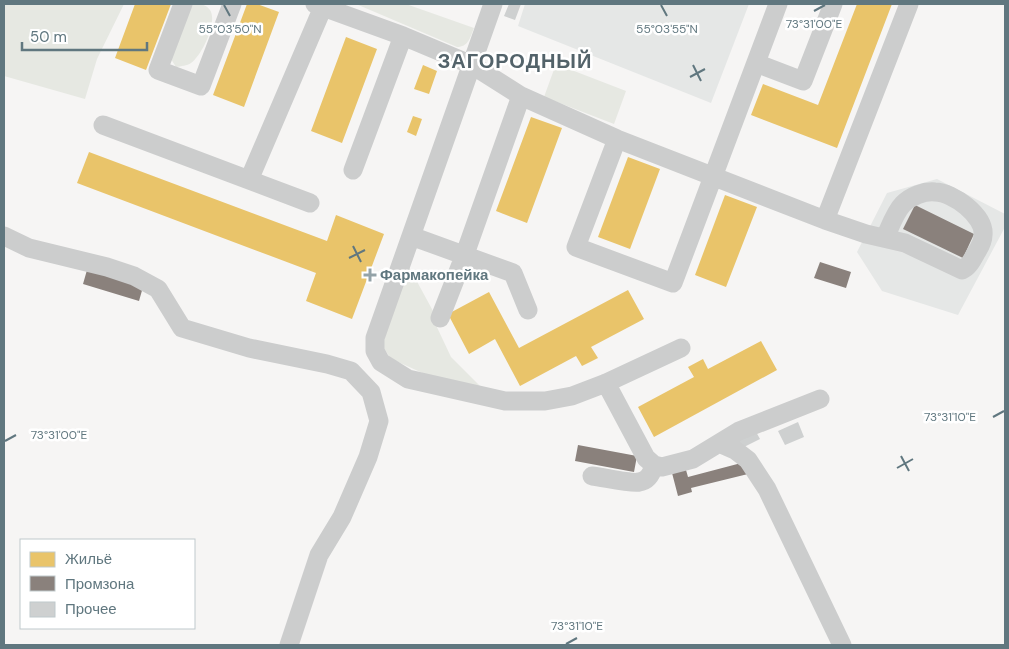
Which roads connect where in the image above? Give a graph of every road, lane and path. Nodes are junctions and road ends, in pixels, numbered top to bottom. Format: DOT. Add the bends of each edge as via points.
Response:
graph roads {
  1 [pos="183,4"];
  2 [pos="232,4"];
  3 [pos="493,4"];
  4 [pos="778,4"];
  5 [pos="833,4"];
  6 [pos="909,4"];
  7 [pos="319,5"];
  8 [pos="343,9"];
  9 [pos="403,36"];
  10 [pos="756,63"];
  11 [pos="472,64"];
  12 [pos="521,96"];
  13 [pos="103,125"];
  14 [pos="617,140"];
  15 [pos="353,170"];
  16 [pos="713,176"];
  17 [pos="249,180"];
  18 [pos="310,203"];
  19 [pos="826,220"];
  20 [pos="4,236"];
  21 [pos="411,236"];
  22 [pos="885,238"];
  23 [pos="465,254"];
  24 [pos="528,310"];
  25 [pos="440,318"];
  26 [pos="681,348"];
  27 [pos="375,351"];
  28 [pos="351,371"];
  29 [pos="606,383"];
  30 [pos="820,399"];
  31 [pos="719,443"];
  32 [pos="654,465"];
  33 [pos="592,476"];
  34 [pos="289,645"];
  35 [pos="842,645"];
  1 -- 2 [label="street" via="158,70 202,86"];
  3 -- 11 [label="street"];
  4 -- 10 [label="street"];
  5 -- 10 [label="street" via="803,81"];
  6 -- 19 [label="street"];
  7 -- 8 [label="street"];
  7 -- 17 [label="street"];
  8 -- 9 [label="street"];
  9 -- 11 [label="street"];
  9 -- 15 [label="street"];
  10 -- 16 [label="street"];
  11 -- 12 [label="street"];
  11 -- 21 [label="street"];
  12 -- 14 [label="street"];
  12 -- 23 [label="street"];
  13 -- 17 [label="street"];
  14 -- 16 [label="street"];
  14 -- 16 [label="street" via="576,247 673,283"];
  16 -- 19 [label="street"];
  17 -- 18 [label="street"];
  19 -- 22 [label="street"];
  20 -- 28 [label="street" via="29,248 142,280 158,289 182,328 249,348"];
  21 -- 23 [label="street"];
  21 -- 27 [label="street" via="375,338"];
  22 -- 22 [label="street" via="902,205 923,193 936,192 949,195 971,210 984,233 981,245 962,270 905,243"];
  23 -- 24 [label="street" via="513,273"];
  23 -- 25 [label="street"];
  26 -- 29 [label="street"];
  27 -- 28 [label="street"];
  27 -- 29 [label="street" via="382,362 408,379 505,401 545,401 572,396"];
  28 -- 34 [label="street" via="371,392 379,421 368,457 342,517 319,555"];
  29 -- 32 [label="street" via="646,458"];
  30 -- 31 [label="street" via="740,431"];
  31 -- 32 [label="street" via="693,459 662,467"];
  31 -- 35 [label="street" via="748,460 767,489"];
  32 -- 33 [label="street" via="652,474 639,483"];
}
